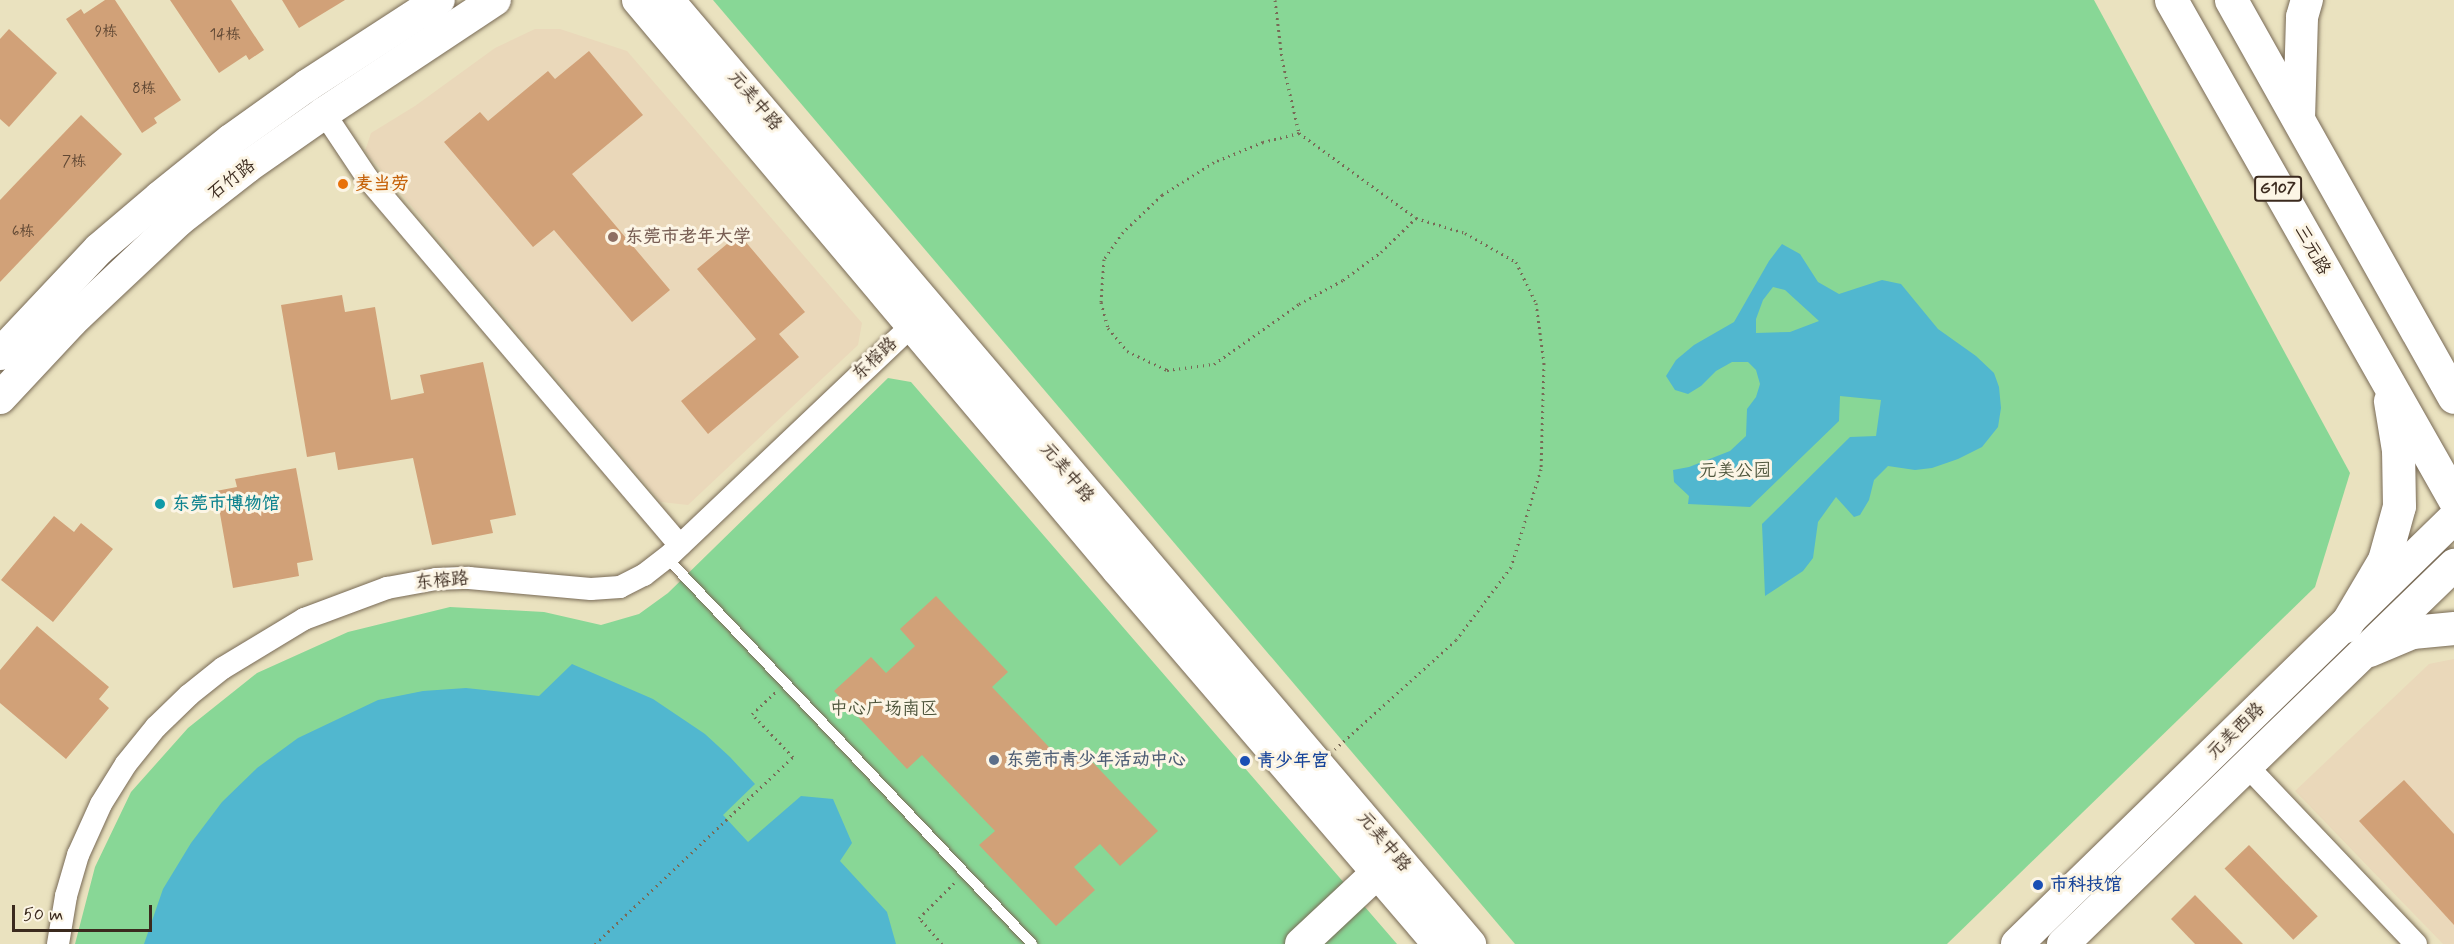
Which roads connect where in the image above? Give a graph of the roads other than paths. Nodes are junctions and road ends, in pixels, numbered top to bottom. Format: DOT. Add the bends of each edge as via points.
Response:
graph roads {
  1 [pos="439,0"];
  2 [pos="614,0"];
  3 [pos="638,0"];
  4 [pos="668,0"];
  5 [pos="680,0"];
  6 [pos="2171,0"];
  7 [pos="2231,0"];
  8 [pos="2307,0"];
  9 [pos="497,1"];
  10 [pos="685,38"];
  11 [pos="324,113"];
  12 [pos="2299,119"];
  13 [pos="911,326"];
  14 [pos="2428,346"];
  15 [pos="0,354"];
  16 [pos="2454,367"];
  17 [pos="2385,379"];
  18 [pos="2454,397"];
  19 [pos="0,398"];
  20 [pos="2454,499"];
  21 [pos="2454,518"];
  22 [pos="673,551"];
  23 [pos="2454,565"];
  24 [pos="2344,626"];
  25 [pos="2454,628"];
  26 [pos="2369,650"];
  27 [pos="2248,767"];
  28 [pos="1387,864"];
  29 [pos="58,944"];
  30 [pos="1032,944"];
  31 [pos="1301,944"];
  32 [pos="1439,944"];
  33 [pos="1470,944"];
  34 [pos="2017,944"];
  35 [pos="2063,944"];
  36 [pos="2416,944"];
  1 -- 15 [label="street, 石竹路" via="308,85 160,197 99,249"];
  2 -- 10 [label="street"];
  3 -- 10 [label="street, 元美中路"];
  4 -- 10 [label="street, 元美中路"];
  5 -- 10 [label="street"];
  6 -- 17 [label="highway, 三元路 / G107"];
  7 -- 12 [label="highway, G107"];
  8 -- 12 [label="street" via="2302,17"];
  9 -- 11 [label="street, 石竹路"];
  10 -- 13 [label="street, 元美中路"];
  10 -- 28 [label="street, 元美中路" via="1318,765"];
  11 -- 19 [label="street, 石竹路" via="178,221 72,321"];
  11 -- 22 [label="street" via="368,179"];
  12 -- 14 [label="highway, G107"];
  13 -- 22 [label="street, 东榕路"];
  13 -- 28 [label="street, 元美中路"];
  14 -- 16 [label="highway"];
  14 -- 18 [label="highway, G107"];
  17 -- 20 [label="highway, 三元路 / G107"];
  17 -- 24 [label="highway" via="2398,450 2399,506 2384,560"];
  21 -- 24 [label="street, 元美西路"];
  22 -- 29 [label="street, 东榕路" via="620,587 591,589 469,578 436,579 387,588 304,619 257,645 189,695 126,764 101,804 78,855"];
  22 -- 30 [label="lane" via="785,683"];
  23 -- 26 [label="street, 元美西路"];
  24 -- 34 [label="street, 元美西路"];
  25 -- 26 [label="highway" via="2412,632"];
  26 -- 27 [label="street, 元美西路"];
  27 -- 35 [label="street, 元美西路"];
  27 -- 36 [label="street"];
  28 -- 31 [label="street"];
  28 -- 32 [label="street, 元美中路"];
  28 -- 33 [label="street, 元美中路"];
}
